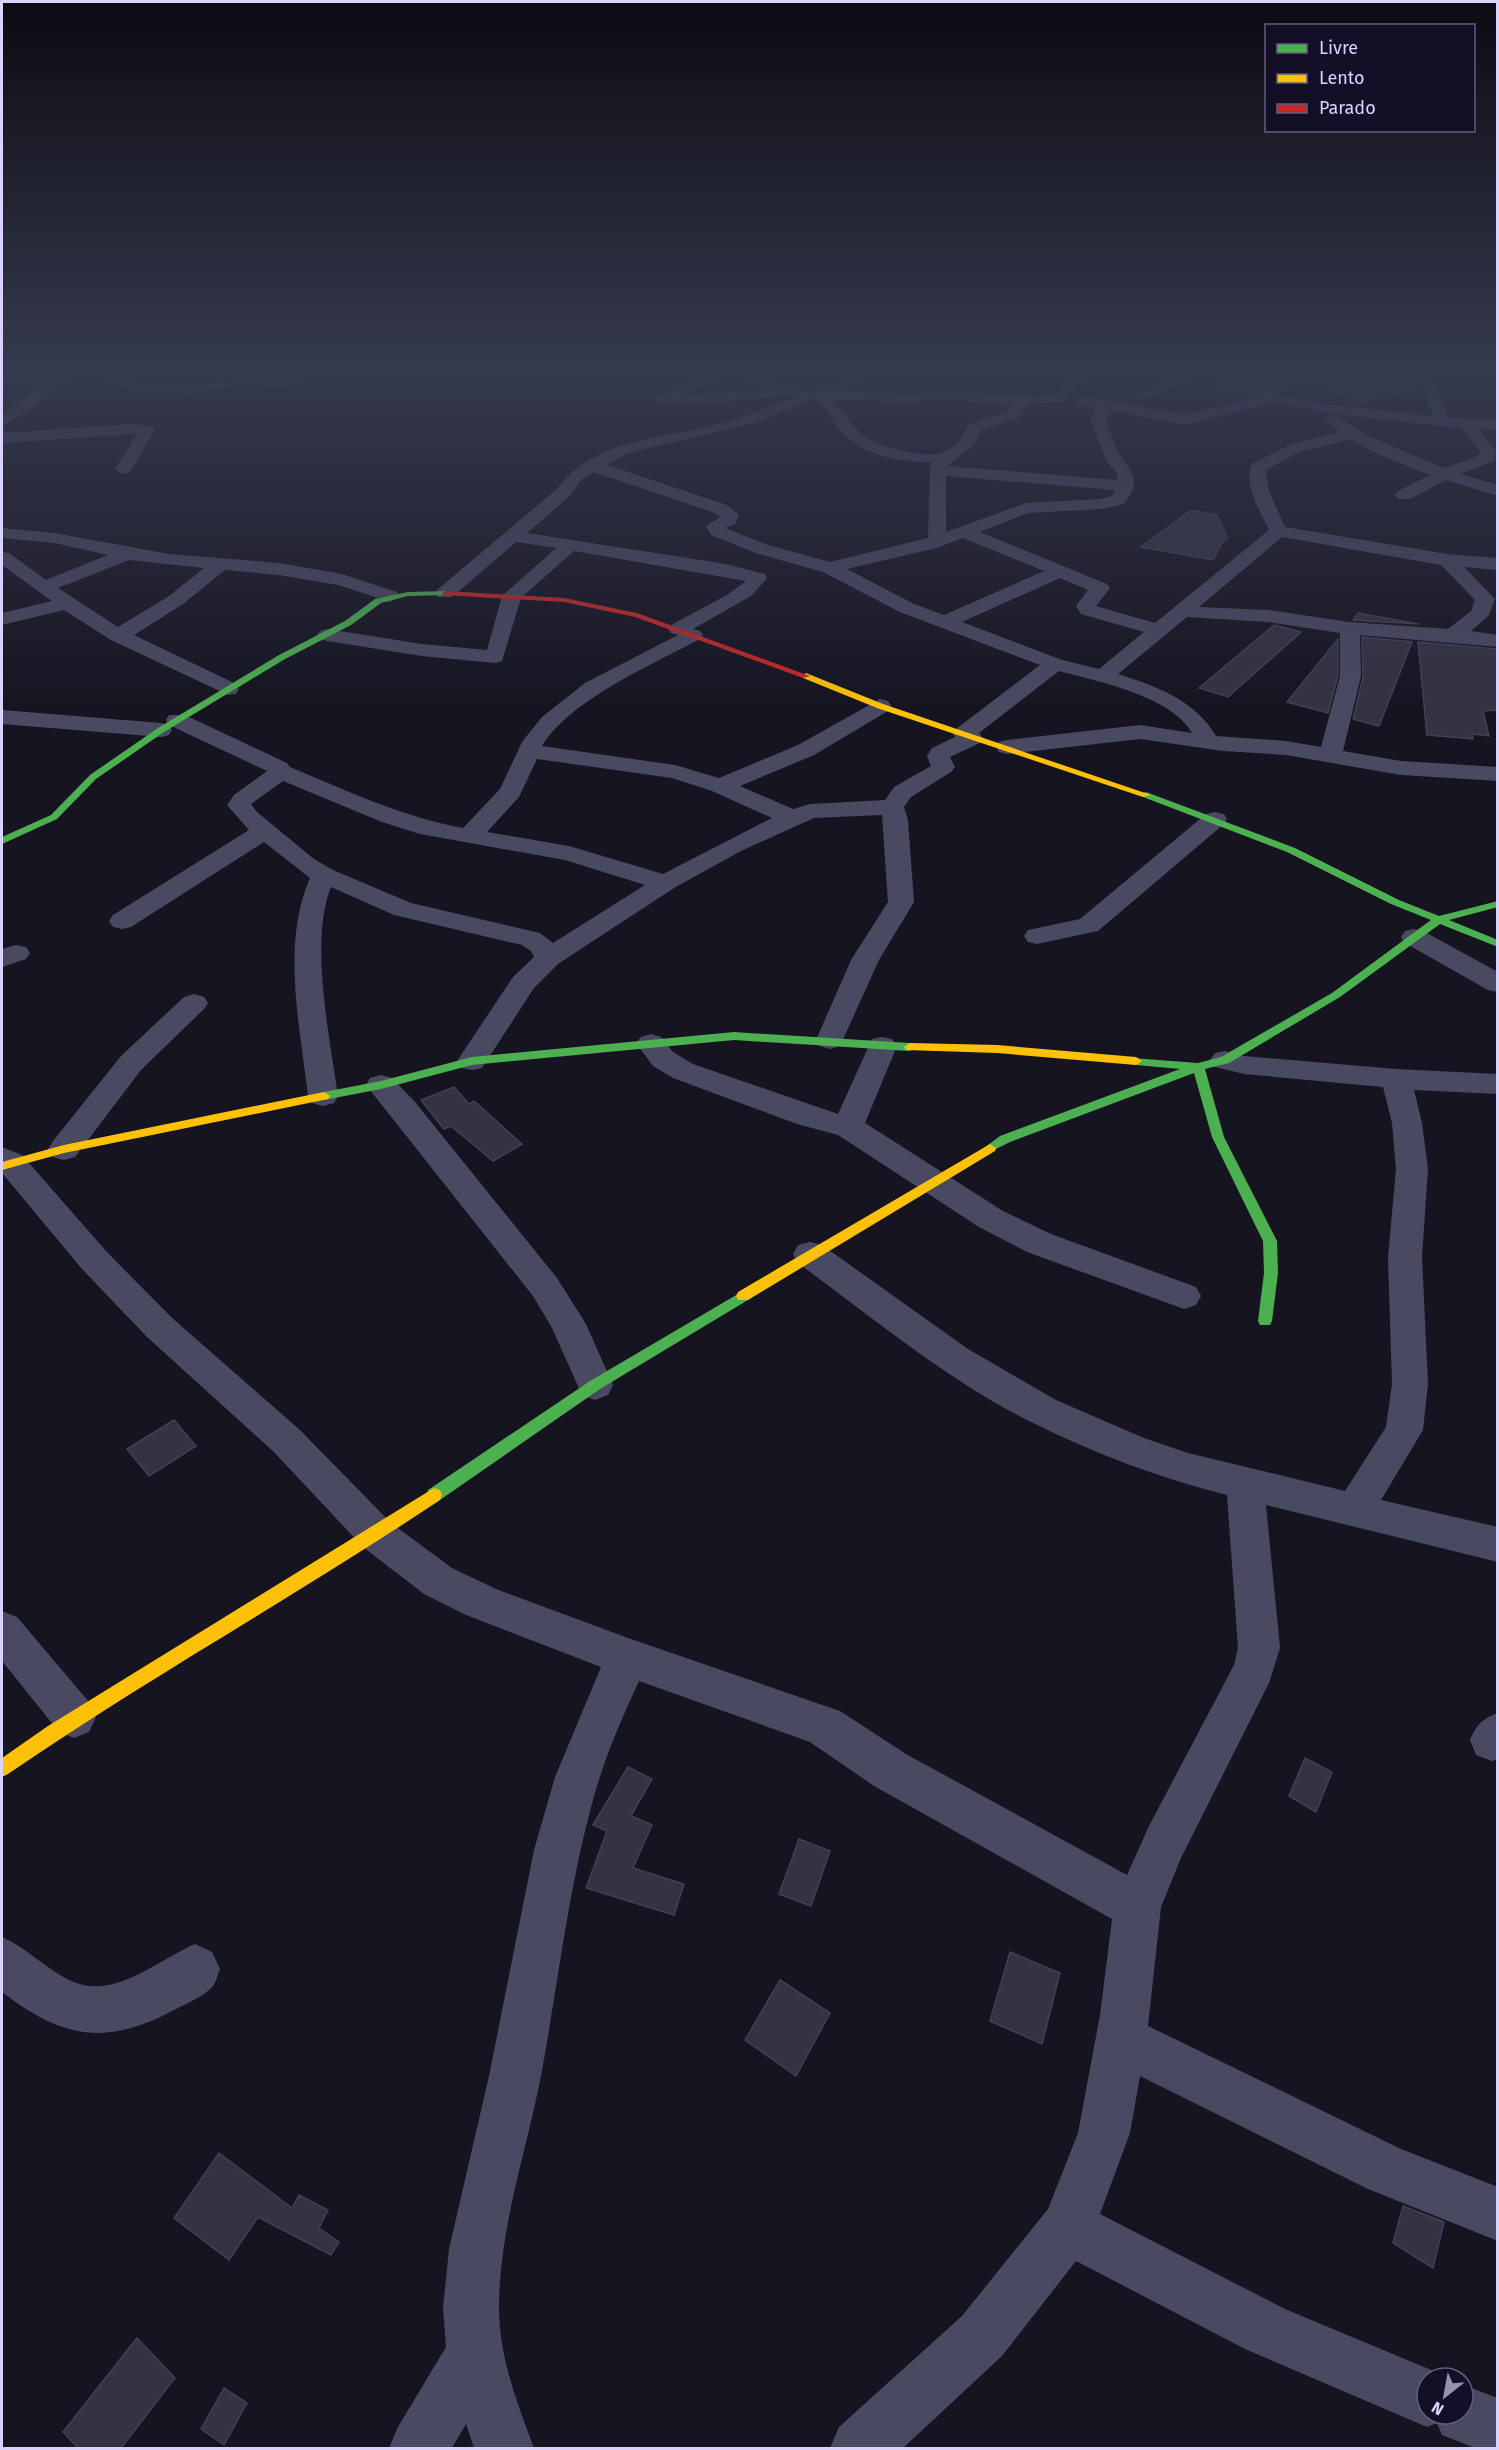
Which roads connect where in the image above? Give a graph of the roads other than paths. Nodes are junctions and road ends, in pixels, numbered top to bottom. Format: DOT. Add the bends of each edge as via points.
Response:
graph roads {
  1 [pos="573,479"];
  2 [pos="630,479"];
  3 [pos="940,479"];
  4 [pos="1070,479"];
  5 [pos="1126,479"];
  6 [pos="1259,479"];
  7 [pos="1434,479"];
  8 [pos="1461,479"];
  9 [pos="1126,486"];
  10 [pos="1497,491"];
  11 [pos="1404,495"];
  12 [pos="1278,531"];
  13 [pos="965,532"];
  14 [pos="2,533"];
  15 [pos="514,536"];
  16 [pos="937,542"];
  17 [pos="569,546"];
  18 [pos="762,549"];
  19 [pos="127,554"];
  20 [pos="2,556"];
  21 [pos="1447,560"];
  22 [pos="221,564"];
  23 [pos="1497,564"];
  24 [pos="830,568"];
  25 [pos="726,570"];
  26 [pos="1062,570"];
  27 [pos="45,587"];
  28 [pos="445,593"];
  29 [pos="390,596"];
  30 [pos="512,596"];
  31 [pos="66,604"];
  32 [pos="1183,610"];
  33 [pos="2,619"];
  34 [pos="945,622"];
  35 [pos="1349,628"];
  36 [pos="1158,630"];
  37 [pos="686,632"];
  38 [pos="327,635"];
  39 [pos="1452,635"];
  40 [pos="118,636"];
  41 [pos="1497,641"];
  42 [pos="1055,664"];
  43 [pos="1102,677"];
  44 [pos="228,689"];
  45 [pos="879,706"];
  46 [pos="2,717"];
  47 [pos="169,725"];
  48 [pos="968,736"];
  49 [pos="1208,741"];
  50 [pos="1007,747"];
  51 [pos="528,751"];
  52 [pos="1330,755"];
  53 [pos="281,772"];
  54 [pos="1497,774"];
  55 [pos="720,786"];
  56 [pos="892,807"];
  57 [pos="792,818"];
  58 [pos="1215,819"];
  59 [pos="266,830"];
  60 [pos="470,835"];
  61 [pos="2,842"];
  62 [pos="324,875"];
  63 [pos="665,883"];
  64 [pos="1497,904"];
  65 [pos="1438,920"];
  66 [pos="122,921"];
  67 [pos="1037,936"];
  68 [pos="1414,937"];
  69 [pos="1497,944"];
  70 [pos="548,958"];
  71 [pos="1497,984"];
  72 [pos="194,1003"];
  73 [pos="830,1040"];
  74 [pos="651,1043"];
  75 [pos="882,1046"];
  76 [pos="472,1061"];
  77 [pos="1211,1063"];
  78 [pos="1396,1079"];
  79 [pos="1497,1084"];
  80 [pos="381,1085"];
  81 [pos="323,1096"];
  82 [pos="848,1127"];
  83 [pos="64,1149"];
  84 [pos="4,1162"];
  85 [pos="933,1183"];
  86 [pos="810,1254"];
  87 [pos="1184,1296"];
  88 [pos="1265,1321"];
  89 [pos="596,1385"];
  90 [pos="1245,1483"];
  91 [pos="1355,1508"];
  92 [pos="377,1535"];
  93 [pos="1497,1545"];
  94 [pos="2,1630"];
  95 [pos="628,1658"];
  96 [pos="74,1717"];
  97 [pos="2,1768"];
  98 [pos="1137,1907"];
  99 [pos="2,1962"];
  100 [pos="195,1969"];
  101 [pos="1119,2039"];
  102 [pos="1497,2214"];
  103 [pos="1068,2227"];
  104 [pos="475,2354"];
  105 [pos="1415,2393"];
  106 [pos="1475,2419"];
  107 [pos="1497,2428"];
  108 [pos="419,2448"];
  109 [pos="504,2448"];
  110 [pos="860,2448"];
  1 -- 15 [label="street"];
  2 -- 18 [label="street" via="721,509 730,515 729,520 715,526 717,531"];
  3 -- 16 [label="street"];
  4 -- 9 [label="street"];
  5 -- 9 [label="street"];
  6 -- 12 [label="street" via="1260,491"];
  7 -- 11 [label="street"];
  8 -- 10 [label="street"];
  9 -- 13 [label="street" via="1118,500 1026,508"];
  12 -- 21 [label="street"];
  12 -- 32 [label="street"];
  13 -- 16 [label="street"];
  13 -- 26 [label="street"];
  14 -- 19 [label="street" via="56,538"];
  15 -- 17 [label="street"];
  15 -- 28 [label="street"];
  16 -- 24 [label="street"];
  17 -- 25 [label="street"];
  17 -- 30 [label="street"];
  18 -- 24 [label="street"];
  18 -- 25 [label="street"];
  19 -- 22 [label="street"];
  19 -- 27 [label="street"];
  20 -- 27 [label="street"];
  21 -- 23 [label="street"];
  21 -- 39 [label="street" via="1485,599 1477,618"];
  22 -- 29 [label="street" via="333,578"];
  22 -- 40 [label="street" via="176,600"];
  24 -- 34 [label="street" via="899,604"];
  25 -- 37 [label="street" via="758,578"];
  26 -- 34 [label="street"];
  26 -- 36 [label="street" via="1100,588 1086,606 1088,610"];
  27 -- 31 [label="street"];
  28 -- 29 [label="street"];
  28 -- 30 [label="street"];
  29 -- 38 [label="street"];
  30 -- 37 [label="street" via="599,606"];
  30 -- 38 [label="street" via="495,657"];
  31 -- 33 [label="street"];
  31 -- 40 [label="street"];
  32 -- 35 [label="street" via="1269,616"];
  32 -- 36 [label="street"];
  34 -- 42 [label="street"];
  35 -- 39 [label="street"];
  35 -- 52 [label="street" via="1350,667"];
  36 -- 43 [label="street"];
  37 -- 45 [label="street"];
  37 -- 51 [label="street" via="574,700 550,722"];
  38 -- 44 [label="street"];
  39 -- 41 [label="street"];
  40 -- 44 [label="street"];
  42 -- 43 [label="street"];
  42 -- 48 [label="street"];
  43 -- 49 [label="street" via="1159,696 1204,729"];
  44 -- 47 [label="street"];
  45 -- 48 [label="street"];
  45 -- 55 [label="street" via="806,750"];
  46 -- 47 [label="street"];
  47 -- 53 [label="street" via="263,759"];
  47 -- 61 [label="street" via="93,777 54,817"];
  48 -- 50 [label="street"];
  48 -- 56 [label="street" via="940,753 943,767 902,792"];
  49 -- 50 [label="street" via="1140,732"];
  49 -- 52 [label="street"];
  50 -- 58 [label="street"];
  51 -- 55 [label="street" via="675,771"];
  51 -- 60 [label="street" via="511,792"];
  52 -- 54 [label="street" via="1401,768"];
  53 -- 59 [label="street" via="239,805"];
  53 -- 60 [label="street" via="391,817 429,829"];
  55 -- 57 [label="street"];
  56 -- 57 [label="street" via="810,811"];
  56 -- 73 [label="street" via="897,820 901,902 864,960"];
  57 -- 63 [label="street"];
  58 -- 65 [label="street" via="1291,850"];
  58 -- 67 [label="street" via="1089,925"];
  59 -- 62 [label="street"];
  59 -- 66 [label="street"];
  60 -- 63 [label="street" via="569,853"];
  62 -- 70 [label="street" via="403,909 531,939 542,946"];
  62 -- 81 [label="street" via="308,938"];
  63 -- 70 [label="street"];
  64 -- 65 [label="street"];
  65 -- 68 [label="street"];
  65 -- 69 [label="street"];
  68 -- 71 [label="street"];
  68 -- 77 [label="street" via="1336,995"];
  70 -- 76 [label="street" via="524,983"];
  72 -- 83 [label="street" via="131,1063"];
  73 -- 74 [label="street" via="734,1036"];
  73 -- 75 [label="street"];
  74 -- 76 [label="street"];
  74 -- 82 [label="street" via="663,1059 683,1071 808,1117"];
  75 -- 77 [label="street" via="998,1048"];
  75 -- 82 [label="street"];
  76 -- 80 [label="street"];
  77 -- 78 [label="street"];
  77 -- 85 [label="street" via="1005,1139"];
  77 -- 88 [label="street" via="1218,1137 1270,1241 1271,1274"];
  78 -- 79 [label="street"];
  78 -- 91 [label="street" via="1407,1123 1412,1169 1405,1257 1410,1384 1404,1430"];
  80 -- 81 [label="street"];
  80 -- 89 [label="street" via="545,1287 568,1324"];
  81 -- 83 [label="street"];
  82 -- 85 [label="street"];
  83 -- 84 [label="street"];
  84 -- 92 [label="street" via="159,1327 287,1441"];
  85 -- 86 [label="street"];
  85 -- 87 [label="street" via="1039,1243"];
  86 -- 89 [label="street"];
  86 -- 90 [label="street" via="955,1359 1043,1411 1131,1449"];
  89 -- 92 [label="street"];
  90 -- 91 [label="street"];
  90 -- 98 [label="street" via="1259,1648 1254,1670 1165,1842"];
  91 -- 93 [label="street"];
  92 -- 95 [label="street" via="438,1581 481,1602"];
  92 -- 96 [label="street"];
  94 -- 96 [label="street"];
  95 -- 98 [label="street" via="824,1726 890,1770"];
  95 -- 104 [label="street" via="603,1708 566,1816 540,1931 515,2077 480,2229 471,2308"];
  96 -- 97 [label="street"];
  98 -- 101 [label="street"];
  99 -- 100 [label="street" via="65,2005 93,2010 117,2008 154,1996"];
  101 -- 102 [label="street" via="1387,2170"];
  101 -- 103 [label="street" via="1104,2133"];
  103 -- 105 [label="street" via="1265,2329"];
  103 -- 110 [label="street" via="982,2336"];
  104 -- 108 [label="street"];
  104 -- 109 [label="street"];
  106 -- 107 [label="street"];
}
